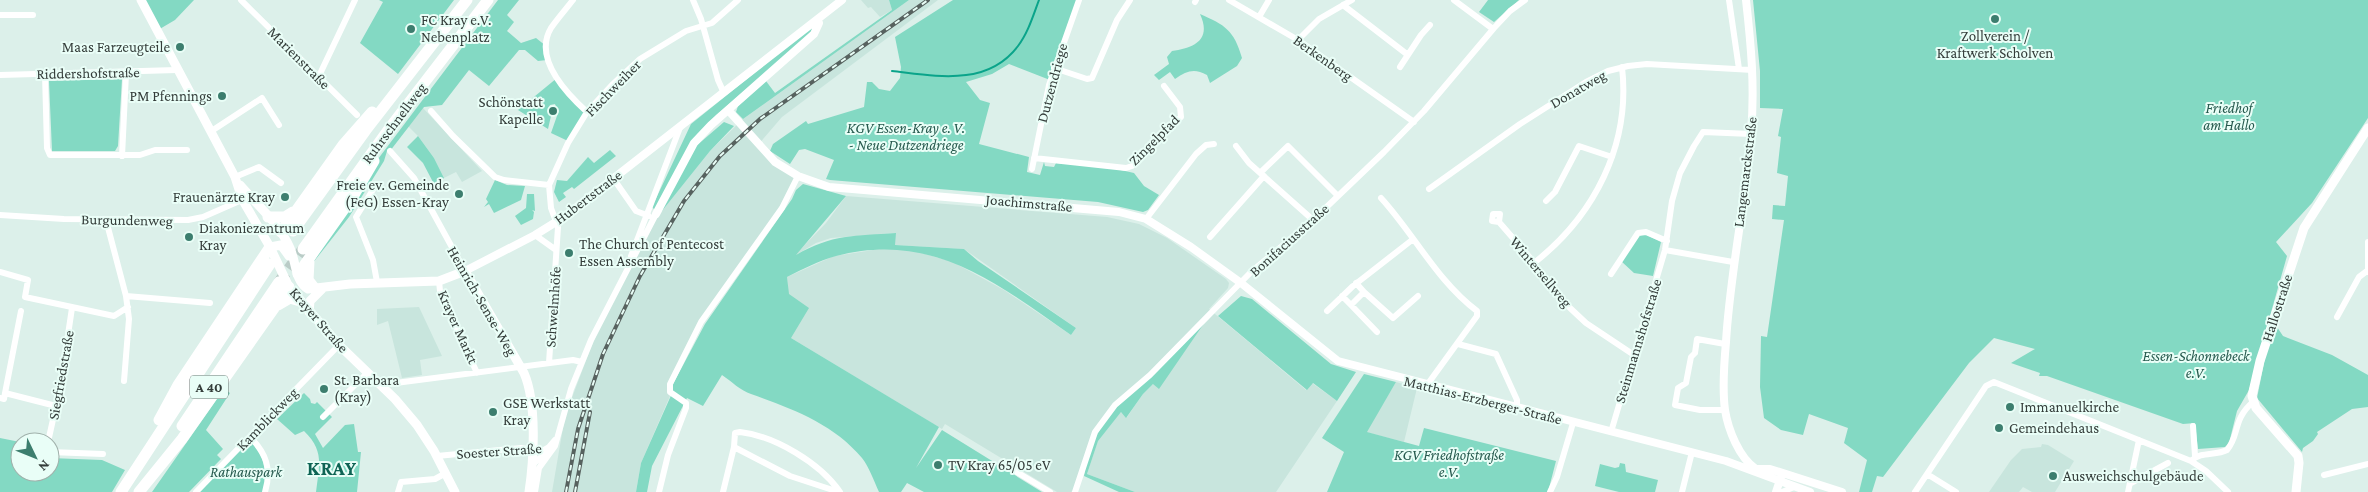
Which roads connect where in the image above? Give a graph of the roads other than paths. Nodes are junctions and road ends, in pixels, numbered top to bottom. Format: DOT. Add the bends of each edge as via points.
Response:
graph roads {
  1 [pos="141,0"];
  2 [pos="241,0"];
  3 [pos="355,0"];
  4 [pos="467,0"];
  5 [pos="488,0"];
  6 [pos="574,0"];
  7 [pos="693,0"];
  8 [pos="738,0"];
  9 [pos="842,0"];
  10 [pos="1078,0"];
  11 [pos="1130,0"];
  12 [pos="1229,0"];
  13 [pos="1269,0"];
  14 [pos="1352,0"];
  15 [pos="1454,0"];
  16 [pos="1525,0"];
  17 [pos="1729,0"];
  18 [pos="1746,0"];
  19 [pos="1343,5"];
  20 [pos="0,15"];
  21 [pos="33,15"];
  22 [pos="1260,18"];
  23 [pos="817,20"];
  24 [pos="1430,25"];
  25 [pos="703,26"];
  26 [pos="1493,29"];
  27 [pos="1298,40"];
  28 [pos="1408,55"];
  29 [pos="1400,67"];
  30 [pos="1622,67"];
  31 [pos="1054,68"];
  32 [pos="1739,69"];
  33 [pos="177,70"];
  34 [pos="1753,70"];
  35 [pos="126,72"];
  36 [pos="45,74"];
  37 [pos="0,75"];
  38 [pos="318,78"];
  39 [pos="402,82"];
  40 [pos="1164,86"];
  41 [pos="723,91"];
  42 [pos="728,110"];
  43 [pos="431,111"];
  44 [pos="587,112"];
  45 [pos="358,116"];
  46 [pos="1414,122"];
  47 [pos="279,125"];
  48 [pos="681,125"];
  49 [pos="2368,128"];
  50 [pos="210,132"];
  51 [pos="1751,134"];
  52 [pos="662,140"];
  53 [pos="1214,144"];
  54 [pos="1236,146"];
  55 [pos="673,148"];
  56 [pos="187,150"];
  57 [pos="390,152"];
  58 [pos="122,156"];
  59 [pos="1612,157"];
  60 [pos="1034,158"];
  61 [pos="1032,168"];
  62 [pos="1262,175"];
  63 [pos="798,176"];
  64 [pos="613,178"];
  65 [pos="236,180"];
  66 [pos="281,183"];
  67 [pos="550,185"];
  68 [pos="374,188"];
  69 [pos="1428,189"];
  70 [pos="1338,196"];
  71 [pos="246,198"];
  72 [pos="1381,198"];
  73 [pos="1546,201"];
  74 [pos="296,209"];
  75 [pos="656,214"];
  76 [pos="0,215"];
  77 [pos="646,216"];
  78 [pos="268,217"];
  79 [pos="1146,219"];
  80 [pos="106,220"];
  81 [pos="1313,220"];
  82 [pos="556,222"];
  83 [pos="1498,222"];
  84 [pos="293,231"];
  85 [pos="281,232"];
  86 [pos="535,235"];
  87 [pos="1210,237"];
  88 [pos="1667,238"];
  89 [pos="1412,240"];
  90 [pos="2368,242"];
  91 [pos="270,247"];
  92 [pos="556,250"];
  93 [pos="1664,250"];
  94 [pos="307,252"];
  95 [pos="1733,262"];
  96 [pos="1534,263"];
  97 [pos="270,264"];
  98 [pos="628,266"];
  99 [pos="281,268"];
  100 [pos="297,269"];
  101 [pos="465,271"];
  102 [pos="0,272"];
  103 [pos="2368,272"];
  104 [pos="1611,274"];
  105 [pos="439,280"];
  106 [pos="377,282"];
  107 [pos="1241,283"];
  108 [pos="1356,283"];
  109 [pos="284,285"];
  110 [pos="327,287"];
  111 [pos="315,289"];
  112 [pos="1364,292"];
  113 [pos="126,296"];
  114 [pos="1342,296"];
  115 [pos="1418,296"];
  116 [pos="300,301"];
  117 [pos="210,303"];
  118 [pos="1351,304"];
  119 [pos="128,307"];
  120 [pos="72,308"];
  121 [pos="21,311"];
  122 [pos="1327,311"];
  123 [pos="272,312"];
  124 [pos="309,312"];
  125 [pos="2337,318"];
  126 [pos="1377,332"];
  127 [pos="1458,344"];
  128 [pos="1726,344"];
  129 [pos="339,345"];
  130 [pos="1634,355"];
  131 [pos="582,362"];
  132 [pos="549,363"];
  133 [pos="520,367"];
  134 [pos="367,373"];
  135 [pos="477,373"];
  136 [pos="124,380"];
  137 [pos="380,385"];
  138 [pos="1427,385"];
  139 [pos="3,395"];
  140 [pos="2253,402"];
  141 [pos="56,406"];
  142 [pos="1517,409"];
  143 [pos="1725,410"];
  144 [pos="323,417"];
  145 [pos="1572,423"];
  146 [pos="2193,426"];
  147 [pos="50,432"];
  148 [pos="1611,432"];
  149 [pos="250,437"];
  150 [pos="557,437"];
  151 [pos="2139,440"];
  152 [pos="734,448"];
  153 [pos="532,450"];
  154 [pos="60,452"];
  155 [pos="1692,452"];
  156 [pos="1742,452"];
  157 [pos="103,454"];
  158 [pos="437,456"];
  159 [pos="2193,459"];
  160 [pos="140,460"];
  161 [pos="2168,463"];
  162 [pos="2368,464"];
  163 [pos="532,465"];
  164 [pos="1752,468"];
  165 [pos="1015,471"];
  166 [pos="1767,472"];
  167 [pos="446,473"];
  168 [pos="1927,474"];
  169 [pos="2324,475"];
  170 [pos="1781,477"];
  171 [pos="2131,483"];
  172 [pos="1794,487"];
  173 [pos="121,492"];
  174 [pos="139,492"];
  175 [pos="196,492"];
  176 [pos="265,492"];
  177 [pos="398,492"];
  178 [pos="455,492"];
  179 [pos="524,492"];
  180 [pos="530,492"];
  181 [pos="535,492"];
  182 [pos="659,492"];
  183 [pos="723,492"];
  184 [pos="840,492"];
  185 [pos="1050,492"];
  186 [pos="1075,492"];
  187 [pos="1550,492"];
  188 [pos="1682,492"];
  189 [pos="1776,492"];
  190 [pos="1782,492"];
  191 [pos="1810,492"];
  192 [pos="1842,492"];
  193 [pos="1915,492"];
  194 [pos="1956,492"];
  195 [pos="2128,492"];
  196 [pos="2228,492"];
  197 [pos="2296,492"];
  1 -- 33 [label="main road, Krayer Straße"];
  2 -- 38 [label="street, Marienstraße"];
  3 -- 38 [label="street"];
  4 -- 39 [label="highway, Ruhrschnellweg"];
  5 -- 94 [label="highway, Ruhrschnellweg" via="391,126"];
  6 -- 44 [label="street" via="551,28 546,45 547,58 552,70"];
  7 -- 25 [label="street"];
  8 -- 25 [label="street, Fischweiher" via="717,20"];
  9 -- 23 [label="street, Hubertstraße"];
  10 -- 31 [label="street, Dutzendriege"];
  11 -- 31 [label="street" via="1117,20 1092,78"];
  12 -- 22 [label="street, Berkenberg"];
  13 -- 22 [label="street"];
  14 -- 19 [label="street"];
  15 -- 26 [label="street"];
  16 -- 26 [label="street, Bonifaciusstraße"];
  17 -- 32 [label="street"];
  18 -- 34 [label="street, Langemarckstraße"];
  19 -- 27 [label="street" via="1312,25"];
  19 -- 28 [label="street"];
  20 -- 21 [label="street"];
  22 -- 27 [label="street, Berkenberg"];
  23 -- 41 [label="street, Hubertstraße"];
  23 -- 42 [label="street" via="814,34"];
  24 -- 28 [label="street"];
  25 -- 41 [label="street"];
  25 -- 44 [label="street, Fischweiher" via="686,31 640,59"];
  26 -- 46 [label="street, Bonifaciusstraße"];
  27 -- 46 [label="street, Berkenberg"];
  28 -- 29 [label="street"];
  30 -- 32 [label="street, Donatweg" via="1647,64"];
  30 -- 59 [label="street" via="1621,119"];
  30 -- 69 [label="street, Donatweg" via="1578,87"];
  31 -- 60 [label="street, Dutzendriege"];
  32 -- 34 [label="street, Donatweg"];
  33 -- 35 [label="street, Riddershofstraße"];
  33 -- 50 [label="main road, Krayer Straße"];
  34 -- 51 [label="street, Langemarckstraße"];
  35 -- 36 [label="street, Riddershofstraße"];
  35 -- 58 [label="street"];
  36 -- 37 [label="street, Riddershofstraße"];
  36 -- 58 [label="street" via="47,148 50,155"];
  38 -- 45 [label="street, Marienstraße"];
  39 -- 74 [label="highway" via="342,145"];
  39 -- 84 [label="highway, Ruhrschnellweg"];
  40 -- 60 [label="street, Zingelpfad" via="1180,107 1181,117 1132,166"];
  41 -- 48 [label="street, Hubertstraße"];
  42 -- 63 [label="street, Joachimstraße" via="764,151"];
  42 -- 75 [label="street" via="694,143"];
  43 -- 67 [label="street" via="495,177"];
  44 -- 67 [label="street, Fischweiher" via="568,143"];
  46 -- 70 [label="street, Bonifaciusstraße"];
  47 -- 50 [label="street" via="262,98"];
  48 -- 52 [label="street, Hubertstraße"];
  48 -- 55 [label="street"];
  49 -- 140 [label="main road, Hallostraße" via="2304,228 2264,347 2253,389"];
  50 -- 65 [label="main road, Krayer Straße"];
  51 -- 88 [label="street, Steinmannshofstraße" via="1703,132 1680,173"];
  51 -- 95 [label="street, Langemarckstraße"];
  52 -- 55 [label="street"];
  52 -- 64 [label="street, Hubertstraße"];
  53 -- 79 [label="street" via="1206,145 1196,154"];
  54 -- 62 [label="street"];
  55 -- 77 [label="street"];
  56 -- 58 [label="street" via="155,150"];
  57 -- 101 [label="street, Heinrich-Sense-Weg" via="414,178"];
  59 -- 73 [label="street" via="1579,146 1555,192"];
  59 -- 96 [label="street" via="1603,181 1581,217"];
  60 -- 61 [label="street, Dutzendriege"];
  62 -- 70 [label="street" via="1288,146"];
  62 -- 81 [label="street"];
  62 -- 87 [label="street"];
  63 -- 79 [label="street, Joachimstraße" via="829,187 1119,212"];
  63 -- 182 [label="street" via="782,208 701,322 670,384 670,392 686,403 686,408 668,455"];
  64 -- 77 [label="street" via="636,211"];
  64 -- 82 [label="street, Hubertstraße"];
  65 -- 66 [label="street" via="259,167"];
  65 -- 71 [label="main road, Krayer Straße"];
  67 -- 82 [label="street, Fischweiher" via="551,208"];
  68 -- 106 [label="street" via="356,217 373,260"];
  70 -- 81 [label="street, Bonifaciusstraße"];
  71 -- 78 [label="main road, Krayer Straße"];
  71 -- 80 [label="street, Burgundenweg" via="191,220"];
  71 -- 91 [label="main road, Krayer Straße"];
  72 -- 89 [label="street" via="1402,222"];
  74 -- 78 [label="highway" via="285,217"];
  74 -- 85 [label="highway"];
  75 -- 77 [label="street"];
  75 -- 98 [label="street"];
  76 -- 80 [label="street, Burgundenweg"];
  77 -- 98 [label="street"];
  78 -- 85 [label="main road, Krayer Straße"];
  79 -- 107 [label="street, Joachimstraße"];
  80 -- 113 [label="street"];
  81 -- 107 [label="street, Bonifaciusstraße"];
  82 -- 86 [label="street, Hubertstraße"];
  82 -- 92 [label="street, Schwelmhöfe"];
  83 -- 96 [label="street, Wintersellweg"];
  85 -- 91 [label="main road"];
  85 -- 100 [label="main road, Krayer Straße"];
  86 -- 92 [label="street, Schwelmhöfe"];
  86 -- 101 [label="street, Hubertstraße"];
  88 -- 93 [label="street, Steinmannshofstraße"];
  88 -- 104 [label="street" via="1638,233"];
  89 -- 108 [label="street"];
  89 -- 127 [label="street" via="1454,291 1477,311"];
  90 -- 103 [label="street"];
  91 -- 99 [label="main road, Krayer Straße"];
  91 -- 100 [label="main road" via="281,245"];
  91 -- 160 [label="highway" via="178,386 151,433"];
  92 -- 132 [label="street, Schwelmhöfe"];
  93 -- 95 [label="street"];
  93 -- 130 [label="street, Steinmannshofstraße"];
  94 -- 100 [label="highway, Ruhrschnellweg"];
  94 -- 111 [label="highway" via="308,278"];
  95 -- 128 [label="street, Langemarckstraße"];
  96 -- 130 [label="street, Wintersellweg" via="1570,308"];
  97 -- 160 [label="highway, A 40"];
  98 -- 131 [label="street"];
  99 -- 100 [label="main road" via="290,275"];
  99 -- 109 [label="main road, Krayer Straße"];
  100 -- 109 [label="main road"];
  100 -- 111 [label="main road" via="304,286 309,290"];
  101 -- 105 [label="main road, Hubertstraße"];
  101 -- 133 [label="main road, Heinrich-Sense-Weg"];
  102 -- 120 [label="street" via="28,280 25,297"];
  103 -- 125 [label="street" via="2359,277"];
  105 -- 106 [label="main road, Hubertstraße"];
  105 -- 135 [label="street, Krayer Markt" via="440,291"];
  106 -- 110 [label="main road, Hubertstraße"];
  107 -- 138 [label="street, Matthias-Erzberger-Straße" via="1334,360"];
  107 -- 186 [label="street, Bonifaciusstraße" via="1108,414 1090,442"];
  108 -- 112 [label="street"];
  108 -- 114 [label="street"];
  109 -- 116 [label="main road, Krayer Straße"];
  109 -- 123 [label="highway"];
  109 -- 174 [label="highway, A 40"];
  110 -- 111 [label="main road, Hubertstraße"];
  110 -- 124 [label="main road" via="312,297"];
  112 -- 115 [label="street" via="1393,318"];
  112 -- 118 [label="street"];
  113 -- 117 [label="street"];
  113 -- 119 [label="street"];
  114 -- 118 [label="street"];
  114 -- 122 [label="street"];
  116 -- 123 [label="highway" via="286,299"];
  116 -- 124 [label="main road, Krayer Straße"];
  118 -- 126 [label="street"];
  119 -- 120 [label="street" via="114,316"];
  119 -- 136 [label="street"];
  120 -- 141 [label="street, Siegfriedstraße"];
  121 -- 139 [label="street"];
  123 -- 174 [label="highway" via="182,439"];
  124 -- 129 [label="main road, Krayer Straße"];
  127 -- 138 [label="street"];
  127 -- 142 [label="street" via="1496,354 1518,400"];
  128 -- 143 [label="street, Langemarckstraße"];
  128 -- 143 [label="street" via="1697,339 1686,383 1678,388 1675,405"];
  129 -- 134 [label="main road, Krayer Straße"];
  129 -- 149 [label="street, Kamblickweg"];
  130 -- 148 [label="street, Steinmannshofstraße"];
  131 -- 132 [label="street"];
  131 -- 150 [label="street, Soester Straße"];
  132 -- 133 [label="street"];
  133 -- 135 [label="street"];
  133 -- 153 [label="main road, Heinrich-Sense-Weg" via="532,398"];
  134 -- 137 [label="main road, Krayer Straße"];
  134 -- 144 [label="street"];
  135 -- 137 [label="street"];
  137 -- 158 [label="main road, Krayer Straße" via="417,425"];
  138 -- 142 [label="street, Matthias-Erzberger-Straße"];
  139 -- 141 [label="street"];
  140 -- 159 [label="street" via="2238,419 2227,450"];
  140 -- 197 [label="main road" via="2298,456"];
  141 -- 147 [label="street, Siegfriedstraße"];
  142 -- 145 [label="street, Matthias-Erzberger-Straße"];
  143 -- 156 [label="street, Langemarckstraße" via="1729,427"];
  145 -- 148 [label="street, Matthias-Erzberger-Straße"];
  145 -- 187 [label="street"];
  146 -- 159 [label="street"];
  148 -- 155 [label="street, Matthias-Erzberger-Straße"];
  149 -- 175 [label="street, Kamblickweg"];
  149 -- 176 [label="street" via="267,460"];
  150 -- 153 [label="street, Soester Straße" via="545,450"];
  150 -- 163 [label="street, Soester Straße" via="548,452"];
  150 -- 181 [label="street, Soester Straße" via="555,446 539,468"];
  151 -- 159 [label="street"];
  151 -- 168 [label="street" via="1991,382"];
  151 -- 171 [label="street"];
  152 -- 183 [label="street"];
  152 -- 184 [label="street" via="790,476"];
  152 -- 184 [label="street" via="735,433 740,432 769,441 808,460"];
  153 -- 158 [label="street, Soester Straße" via="521,448"];
  153 -- 163 [label="main road, Heinrich-Sense-Weg"];
  154 -- 157 [label="street"];
  155 -- 164 [label="street, Matthias-Erzberger-Straße"];
  155 -- 188 [label="street"];
  156 -- 164 [label="street, Langemarckstraße"];
  156 -- 166 [label="street, Langemarckstraße"];
  158 -- 167 [label="main road, Krayer Straße"];
  159 -- 196 [label="street"];
  160 -- 173 [label="highway, A 40"];
  161 -- 171 [label="street"];
  162 -- 169 [label="street"];
  163 -- 179 [label="main road, Heinrich-Sense-Weg" via="527,472"];
  163 -- 180 [label="main road, Heinrich-Sense-Weg"];
  164 -- 166 [label="street, Matthias-Erzberger-Straße"];
  165 -- 185 [label="street"];
  166 -- 170 [label="street, Matthias-Erzberger-Straße"];
  167 -- 177 [label="street" via="435,479 401,482"];
  167 -- 178 [label="main road, Krayer Straße"];
  168 -- 193 [label="street"];
  168 -- 194 [label="street"];
  170 -- 172 [label="street"];
  170 -- 189 [label="street"];
  170 -- 192 [label="street"];
  171 -- 195 [label="street"];
  172 -- 190 [label="street"];
  172 -- 191 [label="street"];
}
